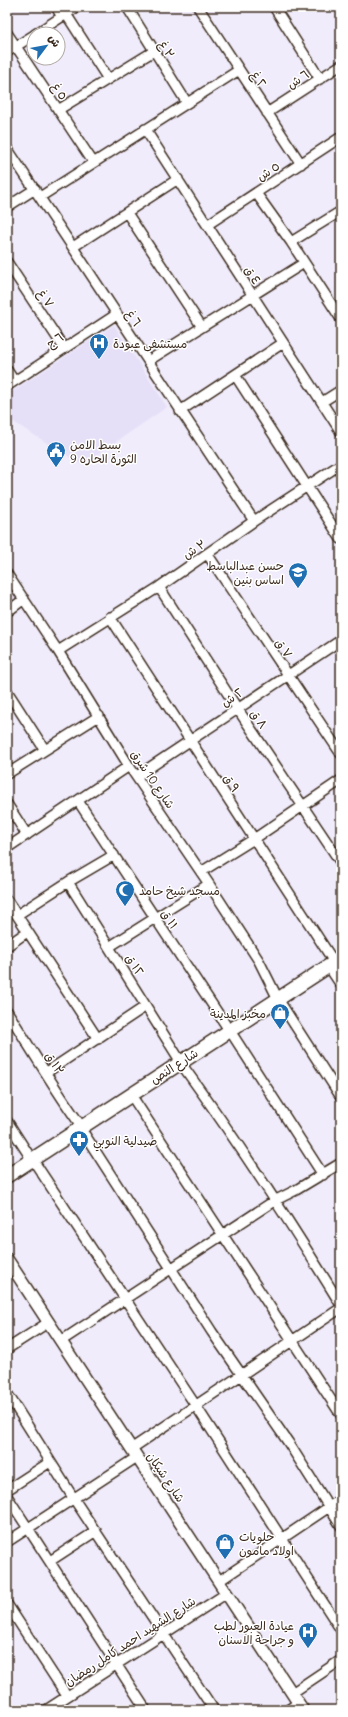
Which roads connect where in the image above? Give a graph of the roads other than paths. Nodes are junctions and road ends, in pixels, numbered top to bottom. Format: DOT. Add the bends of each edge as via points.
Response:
graph roads {
  1 [pos="56,7"];
  2 [pos="77,7"];
  3 [pos="127,7"];
  4 [pos="198,7"];
  5 [pos="274,7"];
  6 [pos="64,16"];
  7 [pos="48,26"];
  8 [pos="7,33"];
  9 [pos="26,40"];
  10 [pos="16,46"];
  11 [pos="154,51"];
  12 [pos="7,52"];
  13 [pos="341,65"];
  14 [pos="239,70"];
  15 [pos="108,79"];
  16 [pos="320,79"];
  17 [pos="187,103"];
  18 [pos="58,110"];
  19 [pos="267,113"];
  20 [pos="145,129"];
  21 [pos="341,138"];
  22 [pos="7,148"];
  23 [pos="93,162"];
  24 [pos="301,164"];
  25 [pos="178,180"];
  26 [pos="34,189"];
  27 [pos="256,193"];
  28 [pos="40,197"];
  29 [pos="7,207"];
  30 [pos="341,211"];
  31 [pos="127,213"];
  32 [pos="207,225"];
  33 [pos="291,242"];
  34 [pos="73,247"];
  35 [pos="7,262"];
  36 [pos="304,263"];
  37 [pos="252,296"];
  38 [pos="117,314"];
  39 [pos="341,319"];
  40 [pos="202,327"];
  41 [pos="283,343"];
  42 [pos="64,348"];
  43 [pos="148,361"];
  44 [pos="7,370"];
  45 [pos="235,375"];
  46 [pos="11,383"];
  47 [pos="341,390"];
  48 [pos="322,402"];
  49 [pos="180,411"];
  50 [pos="341,432"];
  51 [pos="341,464"];
  52 [pos="306,486"];
  53 [pos="254,521"];
  54 [pos="341,539"];
  55 [pos="208,555"];
  56 [pos="7,574"];
  57 [pos="159,587"];
  58 [pos="24,599"];
  59 [pos="7,612"];
  60 [pos="110,617"];
  61 [pos="341,640"];
  62 [pos="58,651"];
  63 [pos="288,675"];
  64 [pos="7,691"];
  65 [pos="237,708"];
  66 [pos="99,716"];
  67 [pos="189,740"];
  68 [pos="45,750"];
  69 [pos="341,754"];
  70 [pos="129,766"];
  71 [pos="7,774"];
  72 [pos="137,776"];
  73 [pos="341,780"];
  74 [pos="78,802"];
  75 [pos="7,804"];
  76 [pos="303,806"];
  77 [pos="27,835"];
  78 [pos="254,839"];
  79 [pos="7,848"];
  80 [pos="114,855"];
  81 [pos="341,863"];
  82 [pos="201,872"];
  83 [pos="68,882"];
  84 [pos="209,884"];
  85 [pos="7,900"];
  86 [pos="17,915"];
  87 [pos="155,918"];
  88 [pos="27,932"];
  89 [pos="7,946"];
  90 [pos="109,947"];
  91 [pos="337,965"];
  92 [pos="341,986"];
  93 [pos="281,1002"];
  94 [pos="146,1006"];
  95 [pos="8,1014"];
  96 [pos="231,1033"];
  97 [pos="98,1039"];
  98 [pos="183,1065"];
  99 [pos="47,1072"];
  100 [pos="341,1097"];
  101 [pos="135,1102"];
  102 [pos="7,1121"];
  103 [pos="83,1131"];
  104 [pos="34,1163"];
  105 [pos="341,1163"];
  106 [pos="323,1174"];
  107 [pos="7,1176"];
  108 [pos="7,1185"];
  109 [pos="274,1201"];
  110 [pos="222,1234"];
  111 [pos="7,1259"];
  112 [pos="171,1269"];
  113 [pos="124,1300"];
  114 [pos="341,1305"];
  115 [pos="341,1308"];
  116 [pos="49,1322"];
  117 [pos="61,1341"];
  118 [pos="293,1341"];
  119 [pos="7,1349"];
  120 [pos="242,1374"];
  121 [pos="7,1393"];
  122 [pos="196,1406"];
  123 [pos="341,1415"];
  124 [pos="134,1453"];
  125 [pos="50,1462"];
  126 [pos="7,1490"];
  127 [pos="7,1496"];
  128 [pos="341,1498"];
  129 [pos="74,1499"];
  130 [pos="328,1507"];
  131 [pos="341,1526"];
  132 [pos="28,1529"];
  133 [pos="96,1531"];
  134 [pos="282,1539"];
  135 [pos="7,1542"];
  136 [pos="50,1561"];
  137 [pos="219,1581"];
  138 [pos="227,1593"];
  139 [pos="7,1604"];
  140 [pos="341,1630"];
  141 [pos="163,1634"];
  142 [pos="341,1660"];
  143 [pos="117,1665"];
  144 [pos="292,1693"];
  145 [pos="67,1696"];
  146 [pos="301,1707"];
  147 [pos="46,1710"];
  148 [pos="146,1710"];
  149 [pos="214,1710"];
  150 [pos="288,1710"];
  1 -- 6 [label="street"];
  2 -- 6 [label="street"];
  3 -- 11 [label="street, ٣ غ"];
  4 -- 14 [label="street, ٢ غ"];
  5 -- 16 [label="street"];
  6 -- 7 [label="street"];
  6 -- 15 [label="street"];
  8 -- 10 [label="street, ٥ غ"];
  9 -- 10 [label="street"];
  10 -- 12 [label="street"];
  10 -- 18 [label="street, ٥ غ"];
  11 -- 15 [label="street"];
  11 -- 17 [label="street, ٣ غ"];
  13 -- 16 [label="street, ٦ ش"];
  14 -- 17 [label="street"];
  14 -- 19 [label="street, ٢ غ"];
  15 -- 18 [label="street"];
  16 -- 19 [label="street, ٦ ش"];
  17 -- 20 [label="street"];
  18 -- 23 [label="street, ٥ غ"];
  19 -- 24 [label="street, ٢ غ"];
  20 -- 23 [label="street"];
  20 -- 25 [label="street, ٤ ق"];
  21 -- 24 [label="street, ٥ ش"];
  22 -- 26 [label="street, ٦ غ"];
  23 -- 28 [label="street"];
  24 -- 27 [label="street, ٥ ش"];
  25 -- 31 [label="street"];
  25 -- 32 [label="street, ٤ ق"];
  26 -- 28 [label="street, ٦ غ"];
  26 -- 29 [label="street"];
  27 -- 32 [label="street, ٥ ش"];
  27 -- 33 [label="street"];
  28 -- 34 [label="street, ٦ غ"];
  30 -- 33 [label="street"];
  31 -- 34 [label="street"];
  31 -- 40 [label="street"];
  32 -- 37 [label="street, ٤ ق"];
  33 -- 36 [label="street"];
  34 -- 38 [label="street, ٦ غ"];
  35 -- 42 [label="street, ٧ غ"];
  36 -- 37 [label="street"];
  36 -- 39 [label="street"];
  37 -- 40 [label="street"];
  37 -- 41 [label="street, ٤ ق"];
  38 -- 42 [label="street, ٦ ج"];
  38 -- 43 [label="street, ٦ غ"];
  40 -- 43 [label="street"];
  41 -- 45 [label="street"];
  41 -- 48 [label="street, ٤ ق"];
  42 -- 46 [label="street, ٦ ج"];
  43 -- 49 [label="street, ٦ غ"];
  44 -- 46 [label="street"];
  45 -- 49 [label="street"];
  45 -- 52 [label="street"];
  47 -- 48 [label="street"];
  48 -- 50 [label="street, ٤ ق"];
  49 -- 53 [label="street, ٦ غ"];
  51 -- 52 [label="street, ٣ ش"];
  52 -- 53 [label="street, ٣ ش"];
  52 -- 54 [label="street"];
  53 -- 55 [label="street, ٣ ش"];
  55 -- 57 [label="street, ٣ ش"];
  55 -- 63 [label="street, ٧ ق"];
  56 -- 58 [label="street, شارع 10 شرق"];
  57 -- 60 [label="street, ٣ ش"];
  57 -- 65 [label="street, ٨ ق"];
  58 -- 59 [label="street"];
  58 -- 62 [label="street, شارع 10 شرق"];
  60 -- 62 [label="street, ٣ ش"];
  60 -- 67 [label="street, ٩ ق"];
  61 -- 63 [label="street, ٢ ش"];
  62 -- 66 [label="street, شارع 10 شرق"];
  63 -- 65 [label="street, ٢ ش"];
  63 -- 69 [label="street, ٧ ق"];
  64 -- 68 [label="street"];
  65 -- 67 [label="street, ٢ ش"];
  65 -- 76 [label="street, ٨ ق"];
  66 -- 68 [label="street"];
  66 -- 70 [label="street, شارع 10 شرق"];
  67 -- 72 [label="street, ٢ ش"];
  67 -- 78 [label="street, ٩ ق"];
  68 -- 71 [label="street"];
  70 -- 72 [label="street, شارع 10 شرق"];
  70 -- 74 [label="street"];
  72 -- 82 [label="street, شارع 10 شرق"];
  73 -- 76 [label="street"];
  74 -- 77 [label="street"];
  74 -- 80 [label="street, ١١ ق"];
  75 -- 77 [label="street"];
  76 -- 78 [label="street"];
  76 -- 81 [label="street, ٨ ق"];
  77 -- 79 [label="street"];
  78 -- 82 [label="street"];
  78 -- 91 [label="street, ٩ ق"];
  80 -- 83 [label="street"];
  80 -- 87 [label="street, ١١ ق"];
  82 -- 84 [label="street, شارع 10 شرق"];
  83 -- 86 [label="street"];
  83 -- 90 [label="street, ١٢ ق"];
  84 -- 87 [label="street"];
  84 -- 93 [label="street, شارع 10 شرق" via="259,961"];
  85 -- 86 [label="street"];
  86 -- 88 [label="street"];
  87 -- 90 [label="street"];
  87 -- 96 [label="street, ١١ ق"];
  88 -- 89 [label="street"];
  88 -- 97 [label="street"];
  90 -- 94 [label="street, ١٢ ق"];
  91 -- 92 [label="street, ٩ ق"];
  91 -- 93 [label="main road, شارع النص"];
  93 -- 96 [label="main road, شارع النص"];
  93 -- 100 [label="street, شارع 10 شرق"];
  94 -- 97 [label="street"];
  94 -- 98 [label="street, ١٢ ق"];
  95 -- 99 [label="street, ١٣ ق"];
  96 -- 98 [label="main road, شارع النص"];
  96 -- 106 [label="street, ١١ ق"];
  97 -- 99 [label="street"];
  98 -- 101 [label="main road, شارع النص"];
  98 -- 103 [label="main road, شارع النص"];
  98 -- 109 [label="street, ١٢ ق"];
  99 -- 103 [label="street, ١٣ ق"];
  101 -- 103 [label="main road, شارع النص"];
  101 -- 110 [label="street"];
  102 -- 104 [label="street"];
  103 -- 104 [label="main road, شارع النص"];
  103 -- 112 [label="street, ١٣ ق"];
  104 -- 107 [label="main road, شارع النص"];
  104 -- 108 [label="main road, شارع النص"];
  104 -- 113 [label="street"];
  105 -- 106 [label="street"];
  106 -- 109 [label="street"];
  109 -- 110 [label="street"];
  109 -- 114 [label="street, ١٢ ق"];
  110 -- 112 [label="street"];
  110 -- 118 [label="street"];
  111 -- 116 [label="street, شارع شيكان"];
  112 -- 113 [label="street"];
  112 -- 120 [label="street, ١٣ ق"];
  113 -- 117 [label="street"];
  113 -- 122 [label="street"];
  115 -- 118 [label="street"];
  116 -- 117 [label="street, شارع شيكان"];
  116 -- 119 [label="street"];
  117 -- 124 [label="street, شارع شيكان"];
  118 -- 120 [label="street"];
  118 -- 123 [label="street"];
  120 -- 122 [label="street"];
  120 -- 130 [label="street, ١٣ ق"];
  121 -- 125 [label="street"];
  122 -- 124 [label="street"];
  122 -- 134 [label="street"];
  124 -- 129 [label="street"];
  124 -- 137 [label="street, شارع شيكان"];
  125 -- 126 [label="street"];
  125 -- 129 [label="street"];
  127 -- 132 [label="street"];
  128 -- 130 [label="street"];
  129 -- 132 [label="street"];
  129 -- 133 [label="street"];
  130 -- 131 [label="street, ١٣ ق"];
  130 -- 134 [label="street"];
  132 -- 135 [label="street"];
  132 -- 136 [label="street"];
  133 -- 136 [label="street"];
  133 -- 141 [label="street"];
  134 -- 137 [label="street"];
  134 -- 140 [label="street"];
  136 -- 143 [label="street"];
  137 -- 138 [label="street, شارع شيكان"];
  138 -- 141 [label="street, شارع الشهيد احمد كامل رمضان"];
  138 -- 144 [label="street, شارع شيكان"];
  139 -- 145 [label="street"];
  141 -- 143 [label="street, شارع الشهيد احمد كامل رمضان"];
  141 -- 149 [label="street"];
  142 -- 144 [label="street"];
  143 -- 145 [label="street, شارع الشهيد احمد كامل رمضان"];
  143 -- 148 [label="street"];
  144 -- 146 [label="street, شارع شيكان"];
  145 -- 147 [label="street, شارع الشهيد احمد كامل رمضان"];
  146 -- 150 [label="street"];
}
